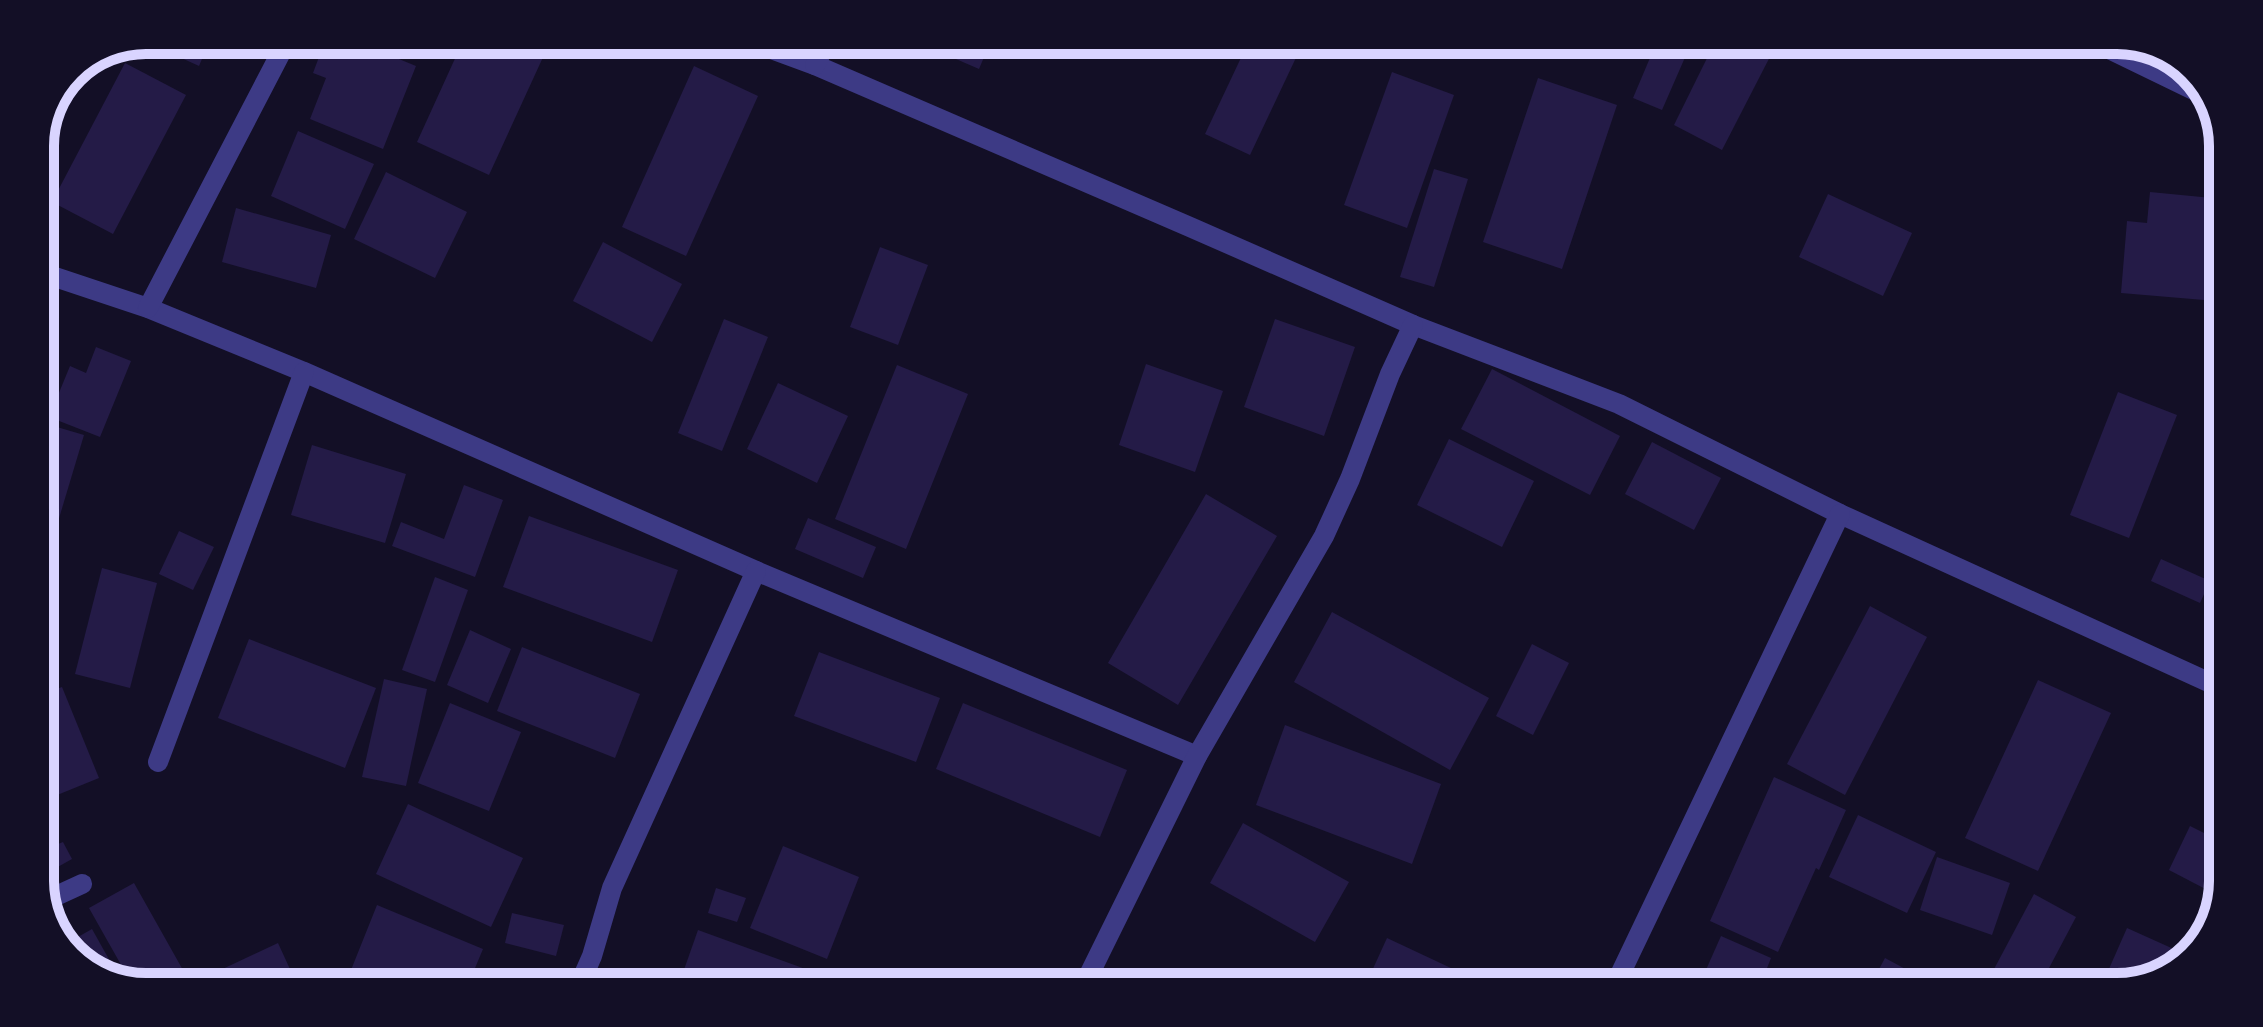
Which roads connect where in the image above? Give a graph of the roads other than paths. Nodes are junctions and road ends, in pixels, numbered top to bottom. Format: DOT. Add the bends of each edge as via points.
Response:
graph roads {
  1 [pos="280,54"];
  2 [pos="785,54"];
  3 [pos="820,54"];
  4 [pos="2120,54"];
  5 [pos="815,65"];
  6 [pos="2188,87"];
  7 [pos="54,277"];
  8 [pos="148,308"];
  9 [pos="1413,325"];
  10 [pos="304,372"];
  11 [pos="1840,514"];
  12 [pos="756,571"];
  13 [pos="2209,682"];
  14 [pos="1197,756"];
  15 [pos="158,762"];
  16 [pos="82,884"];
  17 [pos="56,896"];
  18 [pos="585,973"];
  19 [pos="1090,973"];
  20 [pos="1621,973"];
  1 -- 8 [label="street"];
  2 -- 5 [label="street"];
  3 -- 5 [label="street"];
  4 -- 6 [label="street"];
  5 -- 9 [label="street"];
  7 -- 8 [label="street"];
  8 -- 10 [label="street"];
  9 -- 11 [label="street" via="1619,404"];
  9 -- 14 [label="street" via="1324,536"];
  10 -- 12 [label="street"];
  10 -- 15 [label="street"];
  11 -- 13 [label="street"];
  11 -- 20 [label="street"];
  12 -- 14 [label="street"];
  12 -- 18 [label="street" via="612,888"];
  14 -- 19 [label="street"];
  16 -- 17 [label="street"];
}
